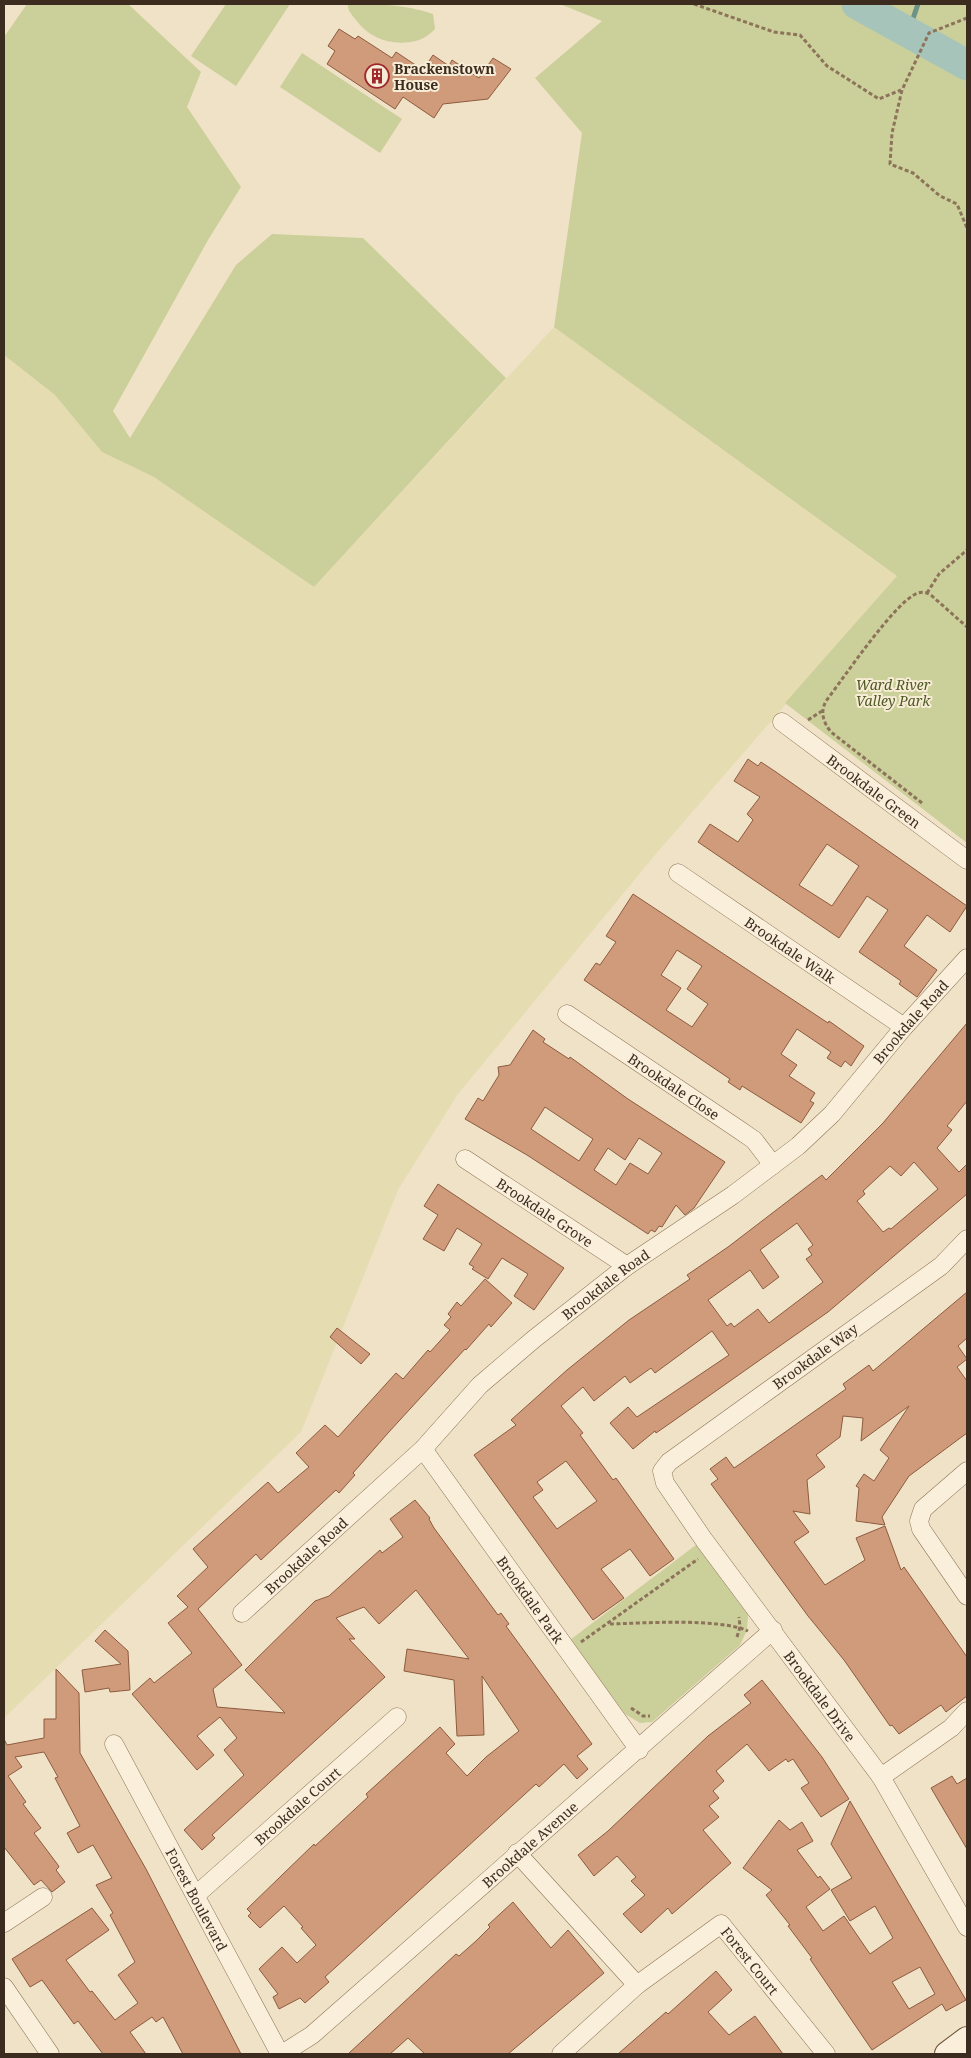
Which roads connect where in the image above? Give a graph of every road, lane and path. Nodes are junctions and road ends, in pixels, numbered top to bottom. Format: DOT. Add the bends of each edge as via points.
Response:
graph roads {
  1 [pos="694,4"];
  2 [pos="967,18"];
  3 [pos="902,90"];
  4 [pos="967,228"];
  5 [pos="967,550"];
  6 [pos="926,593"];
  7 [pos="967,626"];
  8 [pos="782,722"];
  9 [pos="929,808"];
  10 [pos="967,860"];
  11 [pos="678,873"];
  12 [pos="967,958"];
  13 [pos="567,1014"];
  14 [pos="904,1027"];
  15 [pos="465,1159"];
  16 [pos="773,1165"];
  17 [pos="967,1239"];
  18 [pos="626,1266"];
  19 [pos="423,1449"];
  20 [pos="662,1471"];
  21 [pos="967,1471"];
  22 [pos="705,1567"];
  23 [pos="967,1596"];
  24 [pos="242,1613"];
  25 [pos="737,1613"];
  26 [pos="610,1624"];
  27 [pos="740,1628"];
  28 [pos="768,1634"];
  29 [pos="737,1638"];
  30 [pos="563,1645"];
  31 [pos="627,1702"];
  32 [pos="967,1711"];
  33 [pos="654,1716"];
  34 [pos="398,1717"];
  35 [pos="114,1744"];
  36 [pos="639,1750"];
  37 [pos="881,1776"];
  38 [pos="517,1853"];
  39 [pos="196,1895"];
  40 [pos="42,1896"];
  41 [pos="6,1918"];
  42 [pos="967,1927"];
  43 [pos="637,1985"];
  44 [pos="4,1987"];
  45 [pos="967,2039"];
  46 [pos="45,2052"];
  47 [pos="281,2054"];
  48 [pos="561,2054"];
  49 [pos="826,2054"];
  50 [pos="947,2054"];
  1 -- 3 [label="path" via="774,32 800,35 827,66 879,99"];
  2 -- 3 [label="path" via="929,33"];
  3 -- 4 [label="path" via="892,132 890,164 913,173 940,196 956,204"];
  5 -- 6 [label="path" via="939,574"];
  6 -- 7 [label="path"];
  6 -- 9 [label="path" via="916,593 895,609 826,701 822,711 831,732"];
  8 -- 10 [label="street, Brookdale Green"];
  11 -- 14 [label="street, Brookdale Walk"];
  12 -- 14 [label="street, Brookdale Road"];
  13 -- 16 [label="street, Brookdale Close" via="738,1128 754,1140"];
  14 -- 16 [label="street, Brookdale Road" via="832,1114"];
  15 -- 18 [label="street, Brookdale Grove"];
  16 -- 18 [label="street, Brookdale Road"];
  17 -- 20 [label="street, Brookdale Way" via="941,1266 669,1462"];
  18 -- 19 [label="street, Brookdale Road" via="480,1385"];
  19 -- 24 [label="street, Brookdale Road"];
  19 -- 30 [label="street, Brookdale Park"];
  20 -- 28 [label="street, Brookdale Drive" via="666,1483"];
  21 -- 23 [label="street" via="923,1509 919,1521"];
  22 -- 26 [label="path" via="699,1559"];
  25 -- 27 [label="path"];
  26 -- 27 [label="path" via="663,1622"];
  26 -- 30 [label="path" via="584,1642"];
  27 -- 28 [label="path"];
  27 -- 29 [label="path"];
  28 -- 36 [label="street, Brookdale Avenue"];
  28 -- 37 [label="street, Brookdale Drive"];
  30 -- 36 [label="street, Brookdale Park"];
  31 -- 33 [label="path" via="643,1716"];
  32 -- 37 [label="street" via="951,1728"];
  34 -- 39 [label="street, Brookdale Court"];
  35 -- 39 [label="street, Forest Boulevard"];
  36 -- 38 [label="street, Brookdale Avenue"];
  37 -- 42 [label="street, Brookdale Drive"];
  38 -- 43 [label="street"];
  38 -- 47 [label="street, Brookdale Avenue" via="312,2035"];
  39 -- 47 [label="street, Forest Boulevard"];
  40 -- 41 [label="street"];
  43 -- 48 [label="street, Forest Court"];
  43 -- 49 [label="street, Forest Court" via="721,1924"];
  44 -- 46 [label="street"];
  45 -- 50 [label="street"];
}
